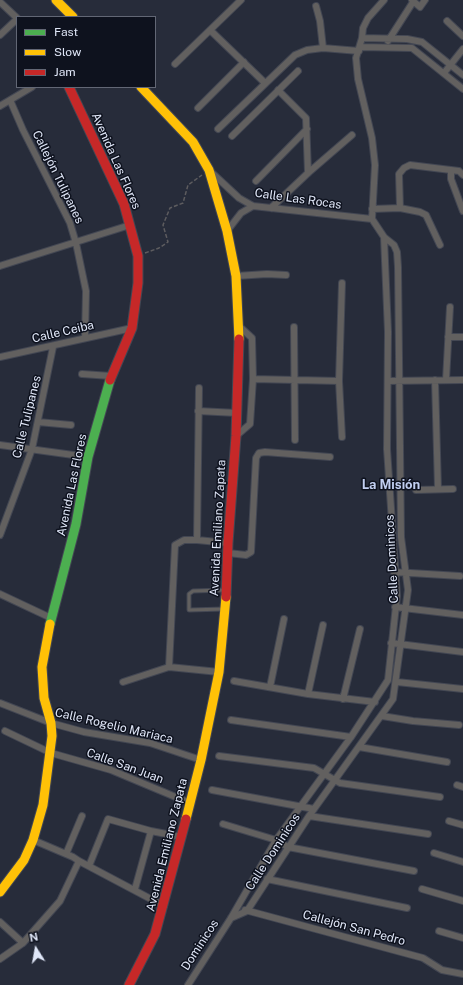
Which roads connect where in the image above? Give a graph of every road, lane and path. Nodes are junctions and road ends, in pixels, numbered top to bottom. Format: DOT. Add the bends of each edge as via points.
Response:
graph roads {
  1 [pos="56,0"];
  2 [pos="241,0"];
  3 [pos="384,0"];
  4 [pos="425,0"];
  5 [pos="412,1"];
  6 [pos="0,2"];
  7 [pos="316,6"];
  8 [pos="72,16"];
  9 [pos="16,18"];
  10 [pos="16,20"];
  11 [pos="447,21"];
  12 [pos="210,30"];
  13 [pos="0,35"];
  14 [pos="463,36"];
  15 [pos="362,38"];
  16 [pos="388,39"];
  17 [pos="407,39"];
  18 [pos="388,47"];
  19 [pos="406,47"];
  20 [pos="323,48"];
  21 [pos="360,49"];
  22 [pos="463,49"];
  23 [pos="244,62"];
  24 [pos="175,64"];
  25 [pos="451,65"];
  26 [pos="298,71"];
  27 [pos="444,73"];
  28 [pos="463,75"];
  29 [pos="265,83"];
  30 [pos="30,88"];
  31 [pos="69,88"];
  32 [pos="142,88"];
  33 [pos="463,89"];
  34 [pos="278,90"];
  35 [pos="10,100"];
  36 [pos="0,106"];
  37 [pos="198,108"];
  38 [pos="218,129"];
  39 [pos="307,129"];
  40 [pos="352,135"];
  41 [pos="232,136"];
  42 [pos="209,170"];
  43 [pos="451,170"];
  44 [pos="308,173"];
  45 [pos="463,175"];
  46 [pos="256,181"];
  47 [pos="253,206"];
  48 [pos="271,208"];
  49 [pos="400,208"];
  50 [pos="372,209"];
  51 [pos="463,212"];
  52 [pos="372,219"];
  53 [pos="130,225"];
  54 [pos="227,231"];
  55 [pos="384,237"];
  56 [pos="76,243"];
  57 [pos="440,245"];
  58 [pos="138,256"];
  59 [pos="0,266"];
  60 [pos="286,275"];
  61 [pos="236,276"];
  62 [pos="342,283"];
  63 [pos="450,307"];
  64 [pos="239,326"];
  65 [pos="294,327"];
  66 [pos="132,328"];
  67 [pos="448,337"];
  68 [pos="463,337"];
  69 [pos="85,338"];
  70 [pos="54,347"];
  71 [pos="0,357"];
  72 [pos="82,374"];
  73 [pos="111,376"];
  74 [pos="253,379"];
  75 [pos="294,380"];
  76 [pos="388,380"];
  77 [pos="435,380"];
  78 [pos="446,380"];
  79 [pos="463,380"];
  80 [pos="339,381"];
  81 [pos="399,381"];
  82 [pos="199,388"];
  83 [pos="198,411"];
  84 [pos="237,413"];
  85 [pos="38,422"];
  86 [pos="71,424"];
  87 [pos="236,436"];
  88 [pos="342,437"];
  89 [pos="295,440"];
  90 [pos="0,445"];
  91 [pos="32,449"];
  92 [pos="88,457"];
  93 [pos="330,457"];
  94 [pos="438,489"];
  95 [pos="453,489"];
  96 [pos="400,490"];
  97 [pos="416,490"];
  98 [pos="389,491"];
  99 [pos="0,535"];
  100 [pos="197,540"];
  101 [pos="228,543"];
  102 [pos="228,553"];
  103 [pos="394,572"];
  104 [pos="405,572"];
  105 [pos="460,576"];
  106 [pos="227,590"];
  107 [pos="0,594"];
  108 [pos="395,607"];
  109 [pos="225,609"];
  110 [pos="406,609"];
  111 [pos="463,615"];
  112 [pos="51,618"];
  113 [pos="284,619"];
  114 [pos="323,625"];
  115 [pos="360,629"];
  116 [pos="391,643"];
  117 [pos="402,645"];
  118 [pos="463,652"];
  119 [pos="169,667"];
  120 [pos="219,672"];
  121 [pos="123,682"];
  122 [pos="234,682"];
  123 [pos="397,682"];
  124 [pos="270,687"];
  125 [pos="463,689"];
  126 [pos="308,694"];
  127 [pos="344,699"];
  128 [pos="375,702"];
  129 [pos="0,703"];
  130 [pos="382,716"];
  131 [pos="231,720"];
  132 [pos="51,723"];
  133 [pos="459,725"];
  134 [pos="5,731"];
  135 [pos="351,737"];
  136 [pos="360,747"];
  137 [pos="52,752"];
  138 [pos="219,756"];
  139 [pos="201,760"];
  140 [pos="447,762"];
  141 [pos="325,774"];
  142 [pos="334,781"];
  143 [pos="212,790"];
  144 [pos="440,797"];
  145 [pos="190,803"];
  146 [pos="302,806"];
  147 [pos="314,809"];
  148 [pos="82,816"];
  149 [pos="309,816"];
  150 [pos="449,821"];
  151 [pos="223,824"];
  152 [pos="463,825"];
  153 [pos="151,831"];
  154 [pos="428,834"];
  155 [pos="182,837"];
  156 [pos="33,840"];
  157 [pos="276,840"];
  158 [pos="288,847"];
  159 [pos="434,853"];
  160 [pos="66,854"];
  161 [pos="79,861"];
  162 [pos="463,862"];
  163 [pos="89,866"];
  164 [pos="414,871"];
  165 [pos="267,879"];
  166 [pos="1,888"];
  167 [pos="135,889"];
  168 [pos="422,889"];
  169 [pos="463,901"];
  170 [pos="164,906"];
  171 [pos="407,908"];
  172 [pos="236,909"];
  173 [pos="248,911"];
  174 [pos="231,918"];
  175 [pos="0,922"];
  176 [pos="439,931"];
  177 [pos="463,938"];
  178 [pos="23,943"];
  179 [pos="0,959"];
  180 [pos="462,972"];
  181 [pos="129,985"];
  182 [pos="188,985"];
  1 -- 8 [label="main road"];
  2 -- 12 [label="street"];
  3 -- 15 [label="street" via="368,18"];
  4 -- 5 [label="street" via="420,7"];
  5 -- 16 [label="street"];
  6 -- 9 [label="street"];
  7 -- 20 [label="street"];
  10 -- 13 [label="street"];
  11 -- 14 [label="street"];
  12 -- 23 [label="street"];
  12 -- 24 [label="street"];
  15 -- 16 [label="street"];
  15 -- 21 [label="street"];
  16 -- 17 [label="street"];
  16 -- 18 [label="street"];
  17 -- 19 [label="street"];
  17 -- 25 [label="street" via="422,42"];
  18 -- 19 [label="street"];
  18 -- 21 [label="street"];
  19 -- 27 [label="street" via="418,52"];
  20 -- 21 [label="street"];
  20 -- 29 [label="street" via="295,55"];
  21 -- 50 [label="street" via="356,58 358,79 373,144 375,165"];
  22 -- 25 [label="street"];
  23 -- 29 [label="street"];
  23 -- 37 [label="street"];
  25 -- 27 [label="street"];
  25 -- 28 [label="street"];
  26 -- 34 [label="street"];
  27 -- 33 [label="street"];
  29 -- 38 [label="street"];
  30 -- 35 [label="street"];
  31 -- 53 [label="main road, Avenida Las Flores" via="124,204"];
  32 -- 42 [label="main road, Avenida Emiliano Zapata" via="192,142"];
  34 -- 39 [label="street" via="306,118"];
  34 -- 41 [label="street"];
  35 -- 36 [label="street"];
  35 -- 56 [label="street, Callejón Tulipanes" via="70,223"];
  39 -- 44 [label="street"];
  39 -- 46 [label="street"];
  40 -- 44 [label="street"];
  42 -- 47 [label="street, Calle Las Rocas" via="239,198"];
  42 -- 54 [label="main road, Avenida Emiliano Zapata"];
  42 -- 58 [label="path" via="188,185 183,202 170,208 163,225 168,242"];
  43 -- 45 [label="street" via="459,171"];
  43 -- 49 [label="street" via="410,165 404,168 399,174"];
  43 -- 51 [label="street" via="451,179"];
  44 -- 48 [label="street"];
  47 -- 48 [label="street, Calle Las Rocas"];
  47 -- 54 [label="street" via="241,213"];
  48 -- 52 [label="street, Calle Las Rocas"];
  49 -- 50 [label="street"];
  49 -- 57 [label="street" via="426,215"];
  50 -- 52 [label="street"];
  52 -- 55 [label="street, Calle Dominicos"];
  53 -- 56 [label="street"];
  53 -- 58 [label="main road, Avenida Las Flores"];
  54 -- 61 [label="main road, Avenida Emiliano Zapata"];
  55 -- 76 [label="street, Calle Dominicos"];
  55 -- 81 [label="street, Calle Dominicos" via="394,245 397,252"];
  56 -- 59 [label="street"];
  56 -- 69 [label="street, Callejón Tulipanes" via="86,291"];
  58 -- 66 [label="main road, Avenida Las Flores" via="138,284"];
  60 -- 61 [label="street"];
  61 -- 64 [label="main road, Avenida Emiliano Zapata"];
  62 -- 80 [label="street"];
  63 -- 67 [label="street"];
  64 -- 74 [label="street" via="252,338"];
  64 -- 84 [label="main road, Avenida Emiliano Zapata"];
  65 -- 75 [label="street"];
  66 -- 69 [label="street, Calle Ceiba"];
  66 -- 73 [label="main road, Avenida Las Flores"];
  67 -- 68 [label="street"];
  67 -- 78 [label="street"];
  69 -- 70 [label="street, Calle Ceiba"];
  70 -- 71 [label="street, Calle Ceiba"];
  70 -- 85 [label="street, Calle Tulipanes"];
  72 -- 73 [label="street"];
  73 -- 92 [label="main road, Avenida Las Flores"];
  74 -- 75 [label="street"];
  74 -- 87 [label="street" via="250,424"];
  75 -- 80 [label="street"];
  75 -- 89 [label="street"];
  76 -- 81 [label="street"];
  76 -- 98 [label="street, Calle Dominicos"];
  77 -- 78 [label="street"];
  77 -- 81 [label="street"];
  77 -- 94 [label="street"];
  78 -- 79 [label="street"];
  80 -- 88 [label="street"];
  81 -- 96 [label="street, Calle Dominicos"];
  82 -- 83 [label="street"];
  83 -- 84 [label="street"];
  83 -- 100 [label="street"];
  84 -- 87 [label="main road, Avenida Emiliano Zapata"];
  85 -- 86 [label="street"];
  85 -- 91 [label="street, Calle Tulipanes"];
  87 -- 101 [label="main road, Avenida Emiliano Zapata"];
  90 -- 91 [label="street"];
  91 -- 92 [label="street"];
  91 -- 99 [label="street, Calle Tulipanes"];
  92 -- 112 [label="main road, Avenida Las Flores" via="76,524"];
  93 -- 102 [label="street" via="259,453 256,458 251,552 246,555"];
  94 -- 95 [label="street"];
  94 -- 97 [label="street"];
  96 -- 98 [label="street"];
  96 -- 104 [label="street, Calle Dominicos"];
  98 -- 103 [label="street, Calle Dominicos"];
  100 -- 101 [label="street"];
  100 -- 119 [label="street" via="184,540 175,545"];
  101 -- 102 [label="main road, Avenida Emiliano Zapata"];
  102 -- 106 [label="main road, Avenida Emiliano Zapata"];
  103 -- 104 [label="street"];
  103 -- 108 [label="street, Calle Dominicos" via="397,596"];
  104 -- 105 [label="street"];
  104 -- 110 [label="street, Calle Dominicos" via="408,590"];
  106 -- 109 [label="main road, Avenida Emiliano Zapata"];
  106 -- 109 [label="lane" via="193,591 189,594 189,610"];
  107 -- 112 [label="street"];
  108 -- 110 [label="street"];
  108 -- 116 [label="street, Calle Dominicos"];
  109 -- 120 [label="main road, Avenida Emiliano Zapata"];
  110 -- 111 [label="street"];
  110 -- 117 [label="street, Calle Dominicos"];
  112 -- 132 [label="main road, Avenida Las Flores" via="42,676 44,698"];
  113 -- 124 [label="street"];
  114 -- 126 [label="street"];
  115 -- 127 [label="street"];
  116 -- 117 [label="street"];
  116 -- 128 [label="street, Calle Dominicos" via="388,680"];
  117 -- 118 [label="street"];
  117 -- 123 [label="street, Calle Dominicos"];
  119 -- 120 [label="street"];
  119 -- 121 [label="street"];
  120 -- 139 [label="main road, Avenida Emiliano Zapata"];
  122 -- 124 [label="street"];
  123 -- 125 [label="street"];
  123 -- 130 [label="street, Calle Dominicos" via="394,699"];
  124 -- 126 [label="street"];
  126 -- 127 [label="street"];
  127 -- 128 [label="street"];
  128 -- 135 [label="street, Calle Dominicos"];
  129 -- 132 [label="street, Calle Rogelio Mariaca"];
  130 -- 133 [label="street"];
  130 -- 136 [label="street, Calle Dominicos"];
  131 -- 135 [label="street"];
  132 -- 137 [label="main road, Avenida Las Flores"];
  132 -- 139 [label="street, Calle Rogelio Mariaca" via="84,732 150,743"];
  134 -- 137 [label="street, Calle San Juan"];
  135 -- 141 [label="street, Calle Dominicos"];
  136 -- 140 [label="street"];
  136 -- 142 [label="street, Calle Dominicos"];
  137 -- 145 [label="street, Calle San Juan" via="111,770"];
  137 -- 156 [label="main road, Avenida Las Flores" via="43,805"];
  138 -- 141 [label="street" via="314,768"];
  139 -- 145 [label="main road, Avenida Emiliano Zapata"];
  141 -- 142 [label="street"];
  141 -- 146 [label="street, Calle Dominicos"];
  142 -- 144 [label="street"];
  142 -- 147 [label="street, Calle Dominicos"];
  143 -- 146 [label="street"];
  145 -- 155 [label="main road, Avenida Emiliano Zapata"];
  146 -- 147 [label="street"];
  146 -- 157 [label="street, Calle Dominicos"];
  147 -- 149 [label="street, Calle Dominicos"];
  148 -- 160 [label="street"];
  149 -- 154 [label="street"];
  149 -- 158 [label="street, Calle Dominicos"];
  150 -- 152 [label="street"];
  151 -- 157 [label="street"];
  153 -- 155 [label="street"];
  153 -- 163 [label="street" via="108,818"];
  153 -- 167 [label="street"];
  155 -- 170 [label="main road, Avenida Emiliano Zapata"];
  156 -- 160 [label="street"];
  156 -- 166 [label="main road, Avenida Las Flores" via="24,860"];
  157 -- 158 [label="street"];
  157 -- 172 [label="street, Calle Dominicos"];
  158 -- 164 [label="street"];
  158 -- 165 [label="street, Calle Dominicos"];
  159 -- 162 [label="street"];
  160 -- 161 [label="street"];
  161 -- 163 [label="street"];
  161 -- 178 [label="street" via="60,901"];
  163 -- 167 [label="street"];
  165 -- 171 [label="street"];
  165 -- 173 [label="street, Calle Dominicos"];
  167 -- 170 [label="street"];
  168 -- 169 [label="street"];
  170 -- 181 [label="main road, Avenida Emiliano Zapata" via="155,934"];
  172 -- 173 [label="street, Callejón San Pedro"];
  172 -- 174 [label="street, Dominicos"];
  173 -- 174 [label="street, Dominicos"];
  173 -- 180 [label="street, Callejón San Pedro" via="424,958 442,970"];
  174 -- 182 [label="street, Dominicos"];
  175 -- 178 [label="street"];
  176 -- 177 [label="street"];
  178 -- 179 [label="street"];
}
